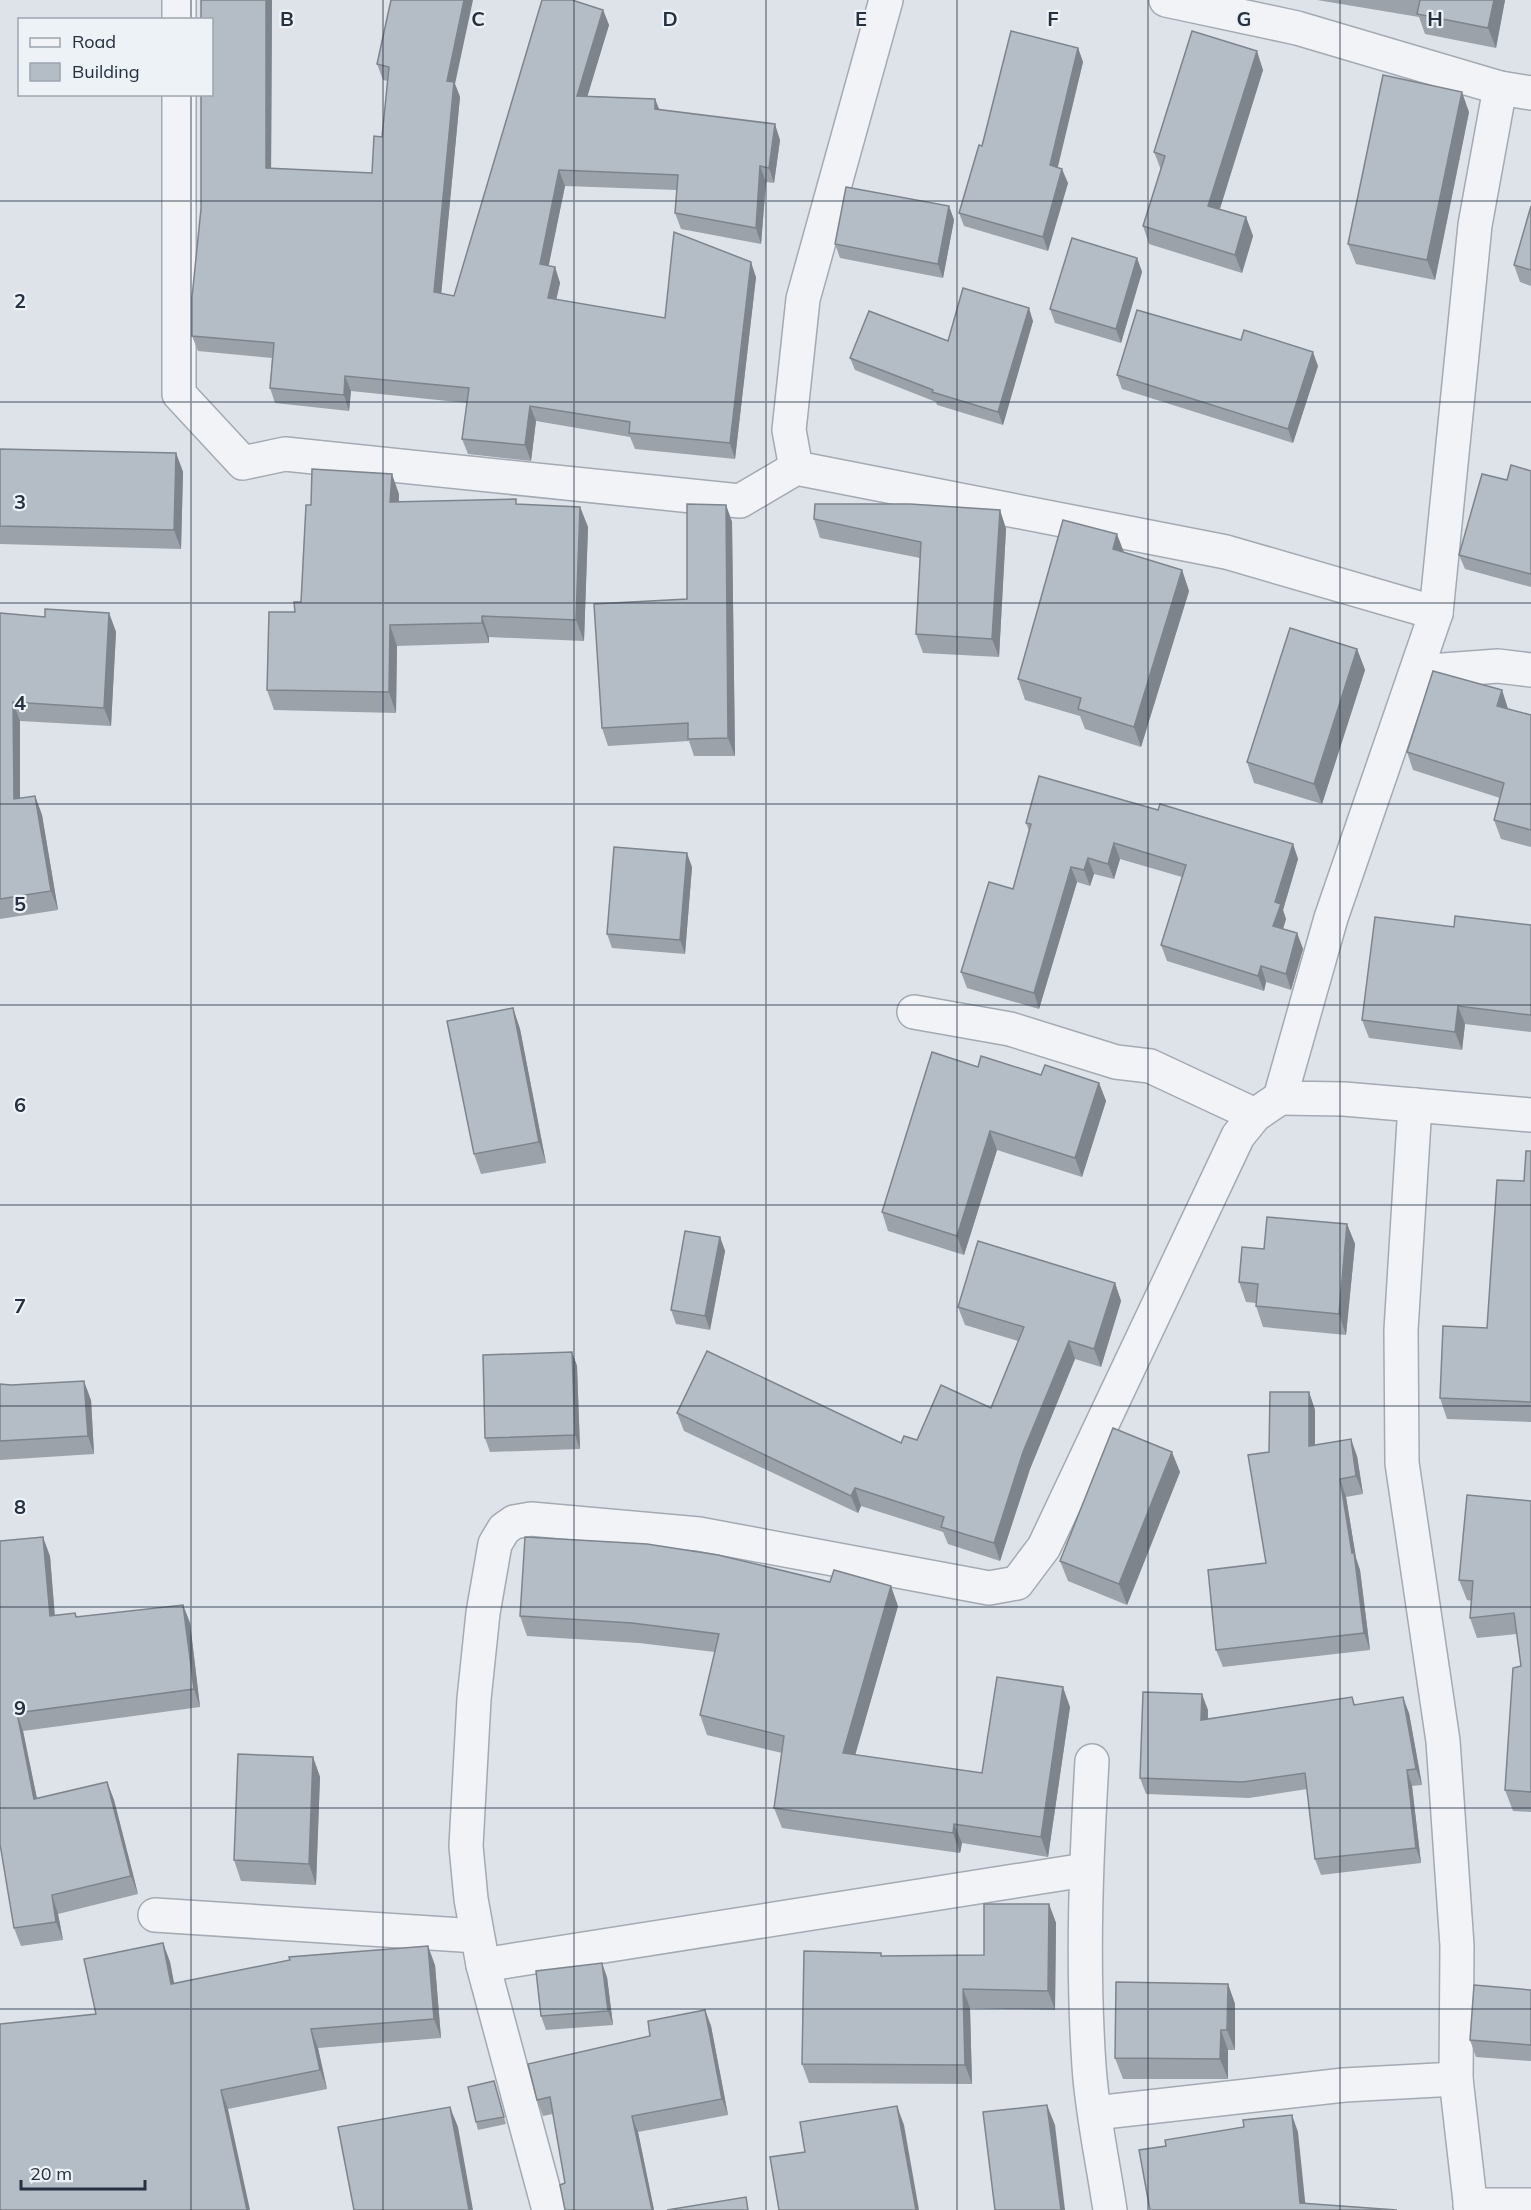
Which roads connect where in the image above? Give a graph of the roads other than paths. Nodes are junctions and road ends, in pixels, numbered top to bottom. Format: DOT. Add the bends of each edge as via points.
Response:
graph roads {
  1 [pos="179,0"];
  2 [pos="886,0"];
  3 [pos="1167,0"];
  4 [pos="179,18"];
  5 [pos="1516,91"];
  6 [pos="179,96"];
  7 [pos="796,468"];
  8 [pos="1436,613"];
  9 [pos="1531,670"];
  10 [pos="1416,672"];
  11 [pos="914,1012"];
  12 [pos="1415,1105"];
  13 [pos="1268,1107"];
  14 [pos="1531,1115"];
  15 [pos="1092,1761"];
  16 [pos="1085,1870"];
  17 [pos="155,1915"];
  18 [pos="480,1951"];
  19 [pos="1456,2079"];
  20 [pos="1095,2113"];
  21 [pos="1531,2205"];
  22 [pos="1470,2208"];
  23 [pos="549,2210"];
  24 [pos="1110,2210"];
  1 -- 4 [label="street"];
  2 -- 7 [label="street" via="803,299 789,430"];
  3 -- 5 [label="street" via="1298,28"];
  5 -- 8 [label="street" via="1475,225"];
  6 -- 7 [label="street" via="178,393 243,464 285,454 740,501"];
  7 -- 8 [label="street" via="1226,552"];
  8 -- 10 [label="street"];
  9 -- 10 [label="street" via="1498,666"];
  10 -- 13 [label="street"];
  11 -- 13 [label="street" via="1010,1029 1116,1062 1150,1066"];
  12 -- 13 [label="street" via="1344,1098"];
  12 -- 14 [label="street"];
  12 -- 19 [label="street" via="1401,1330 1402,1463 1443,1741 1457,1946"];
  13 -- 18 [label="street" via="1239,1136 1044,1547 1017,1583 989,1588 699,1534 531,1520 514,1522 498,1535 483,1613 474,1699 466,1846"];
  15 -- 16 [label="street"];
  16 -- 18 [label="street"];
  16 -- 20 [label="street" via="1089,2068"];
  17 -- 18 [label="street"];
  18 -- 23 [label="street"];
  19 -- 20 [label="street" via="1344,2085"];
  19 -- 22 [label="street"];
  20 -- 24 [label="street"];
  21 -- 22 [label="street"];
}
